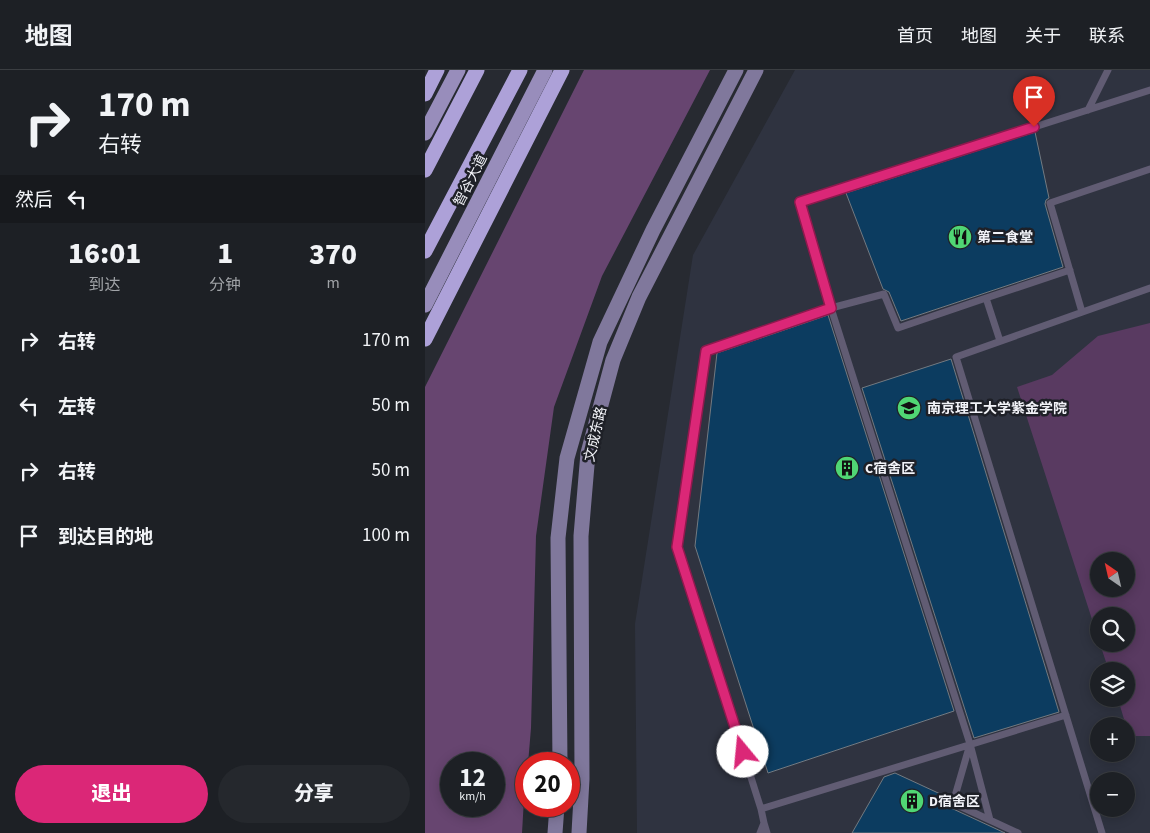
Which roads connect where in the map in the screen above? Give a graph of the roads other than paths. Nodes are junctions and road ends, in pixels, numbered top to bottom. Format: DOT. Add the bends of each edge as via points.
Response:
graph roads {
  1 [pos="437,70"];
  2 [pos="458,70"];
  3 [pos="477,70"];
  4 [pos="520,70"];
  5 [pos="545,70"];
  6 [pos="562,70"];
  7 [pos="736,70"];
  8 [pos="756,70"];
  9 [pos="1108,70"];
  10 [pos="1150,90"];
  11 [pos="425,94"];
  12 [pos="1088,110"];
  13 [pos="425,133"];
  14 [pos="1150,169"];
  15 [pos="425,170"];
  16 [pos="425,250"];
  17 [pos="1070,270"];
  18 [pos="1150,288"];
  19 [pos="985,298"];
  20 [pos="425,304"];
  21 [pos="831,308"];
  22 [pos="1082,312"];
  23 [pos="425,339"];
  24 [pos="1000,341"];
  25 [pos="1066,715"];
  26 [pos="970,744"];
  27 [pos="560,752"];
  28 [pos="761,809"];
  29 [pos="556,817"];
  30 [pos="990,820"];
  31 [pos="764,824"];
  32 [pos="555,833"];
  33 [pos="579,833"];
  34 [pos="760,833"];
  35 [pos="767,833"];
  36 [pos="1019,833"];
  37 [pos="1102,833"];
  1 -- 11 [label="highway"];
  2 -- 13 [label="main road"];
  3 -- 15 [label="highway"];
  4 -- 16 [label="highway, 智谷大道"];
  5 -- 20 [label="main road, 智谷大道"];
  6 -- 23 [label="highway"];
  7 -- 27 [label="street, 文成东路" via="653,230 600,342 567,458 558,538"];
  8 -- 33 [label="street, 文成东路" via="639,296 613,360 588,453 581,536 582,780"];
  9 -- 12 [label="lane"];
  10 -- 12 [label="lane"];
  12 -- 21 [label="lane" via="800,202"];
  14 -- 17 [label="lane" via="1050,203"];
  17 -- 19 [label="lane"];
  17 -- 22 [label="lane"];
  18 -- 22 [label="lane"];
  19 -- 21 [label="lane" via="898,328 885,294"];
  19 -- 24 [label="lane"];
  21 -- 26 [label="lane"];
  21 -- 28 [label="lane" via="706,351 677,547"];
  22 -- 24 [label="lane"];
  24 -- 25 [label="lane" via="955,357"];
  25 -- 26 [label="lane"];
  25 -- 37 [label="lane"];
  26 -- 28 [label="lane"];
  26 -- 30 [label="lane"];
  26 -- 30 [label="lane" via="953,803"];
  28 -- 31 [label="lane"];
  29 -- 32 [label="street"];
  30 -- 36 [label="lane"];
  31 -- 34 [label="lane"];
  31 -- 35 [label="lane"];
}
